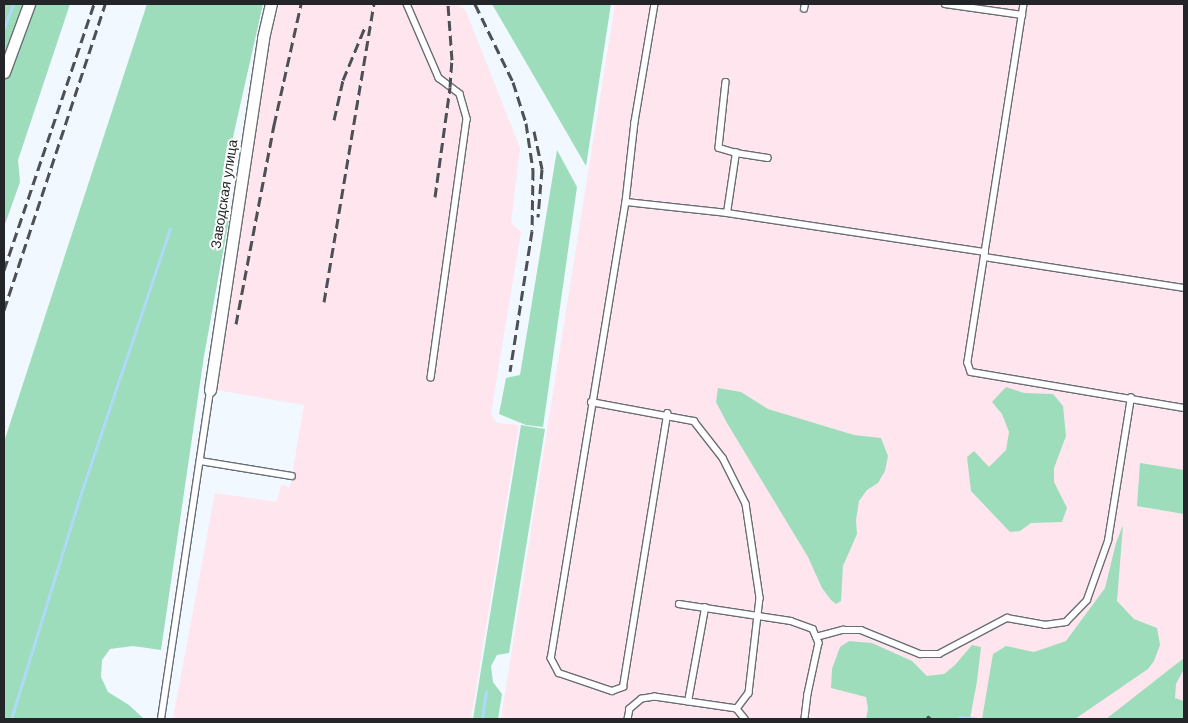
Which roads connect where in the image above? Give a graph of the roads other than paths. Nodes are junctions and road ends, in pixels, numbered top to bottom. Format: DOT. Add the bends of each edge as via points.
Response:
graph roads {
  1 [pos="29,4"];
  2 [pos="271,4"];
  3 [pos="407,4"];
  4 [pos="655,4"];
  5 [pos="944,4"];
  6 [pos="1024,4"];
  7 [pos="1022,15"];
  8 [pos="4,72"];
  9 [pos="726,82"];
  10 [pos="736,153"];
  11 [pos="768,158"];
  12 [pos="626,202"];
  13 [pos="727,214"];
  14 [pos="985,255"];
  15 [pos="1184,288"];
  16 [pos="431,378"];
  17 [pos="210,390"];
  18 [pos="1131,398"];
  19 [pos="591,402"];
  20 [pos="1184,408"];
  21 [pos="667,414"];
  22 [pos="200,461"];
  23 [pos="292,476"];
  24 [pos="679,604"];
  25 [pos="704,608"];
  26 [pos="758,616"];
  27 [pos="816,636"];
  28 [pos="688,702"];
  29 [pos="737,709"];
  30 [pos="161,719"];
  31 [pos="628,719"];
  32 [pos="745,719"];
  33 [pos="805,719"];
  1 -- 8 [label="street"];
  2 -- 17 [label="street, Заводская улица" via="263,38"];
  3 -- 16 [label="lane" via="439,78 460,94 467,119"];
  4 -- 12 [label="lane" via="635,122"];
  5 -- 7 [label="lane"];
  6 -- 7 [label="lane"];
  7 -- 14 [label="lane"];
  9 -- 10 [label="lane" via="719,148"];
  10 -- 11 [label="lane"];
  10 -- 13 [label="lane"];
  12 -- 13 [label="lane"];
  12 -- 19 [label="lane"];
  13 -- 14 [label="lane"];
  14 -- 15 [label="lane"];
  14 -- 18 [label="lane" via="968,364 972,372"];
  17 -- 22 [label="lane"];
  18 -- 20 [label="lane"];
  18 -- 27 [label="lane" via="1108,541 1087,600 1066,622 1045,625 1007,618 939,654 920,654 861,630"];
  19 -- 21 [label="lane"];
  19 -- 21 [label="lane" via="551,658 559,673 612,691 623,687"];
  21 -- 26 [label="lane" via="694,420 723,458 746,504 760,598"];
  22 -- 23 [label="lane"];
  22 -- 30 [label="lane"];
  24 -- 25 [label="lane"];
  25 -- 26 [label="lane"];
  25 -- 28 [label="lane"];
  26 -- 27 [label="lane" via="791,621 813,629"];
  26 -- 29 [label="lane" via="749,693"];
  27 -- 33 [label="lane" via="819,643"];
  28 -- 29 [label="lane"];
  28 -- 31 [label="lane" via="655,697 642,699 630,709"];
  29 -- 32 [label="lane"];
}
